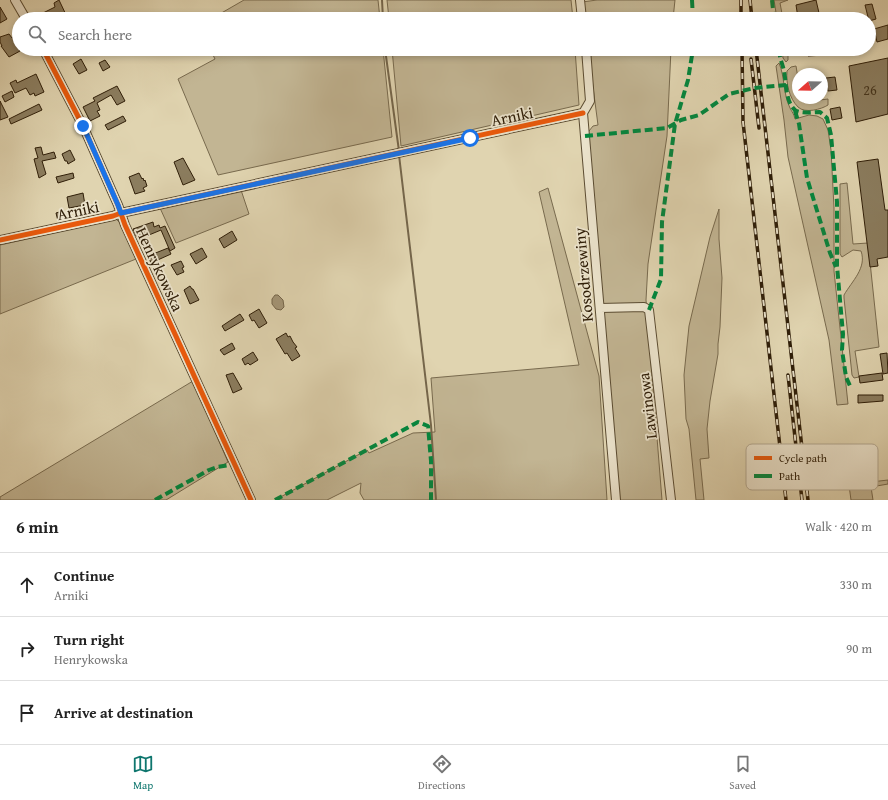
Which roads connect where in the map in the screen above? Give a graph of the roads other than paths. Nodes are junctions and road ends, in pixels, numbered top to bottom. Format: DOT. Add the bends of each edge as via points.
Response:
graph roads {
  1 [pos="15,0"];
  2 [pos="580,0"];
  3 [pos="22,12"];
  4 [pos="581,12"];
  5 [pos="47,56"];
  6 [pos="587,56"];
  7 [pos="583,113"];
  8 [pos="121,213"];
  9 [pos="0,240"];
  10 [pos="600,308"];
  11 [pos="251,500"];
  12 [pos="616,500"];
  13 [pos="671,500"];
  1 -- 3 [label="street"];
  2 -- 4 [label="street"];
  5 -- 8 [label="street, Henrykowska" via="83,126"];
  6 -- 7 [label="street, Kosodrzewiny" via="590,101"];
  7 -- 8 [label="street, Arniki"];
  7 -- 10 [label="street, Kosodrzewiny"];
  8 -- 9 [label="street, Arniki"];
  8 -- 11 [label="street, Henrykowska"];
  10 -- 12 [label="street, Kosodrzewiny"];
  10 -- 13 [label="street, Lawinowa" via="644,306 649,310"];
}
